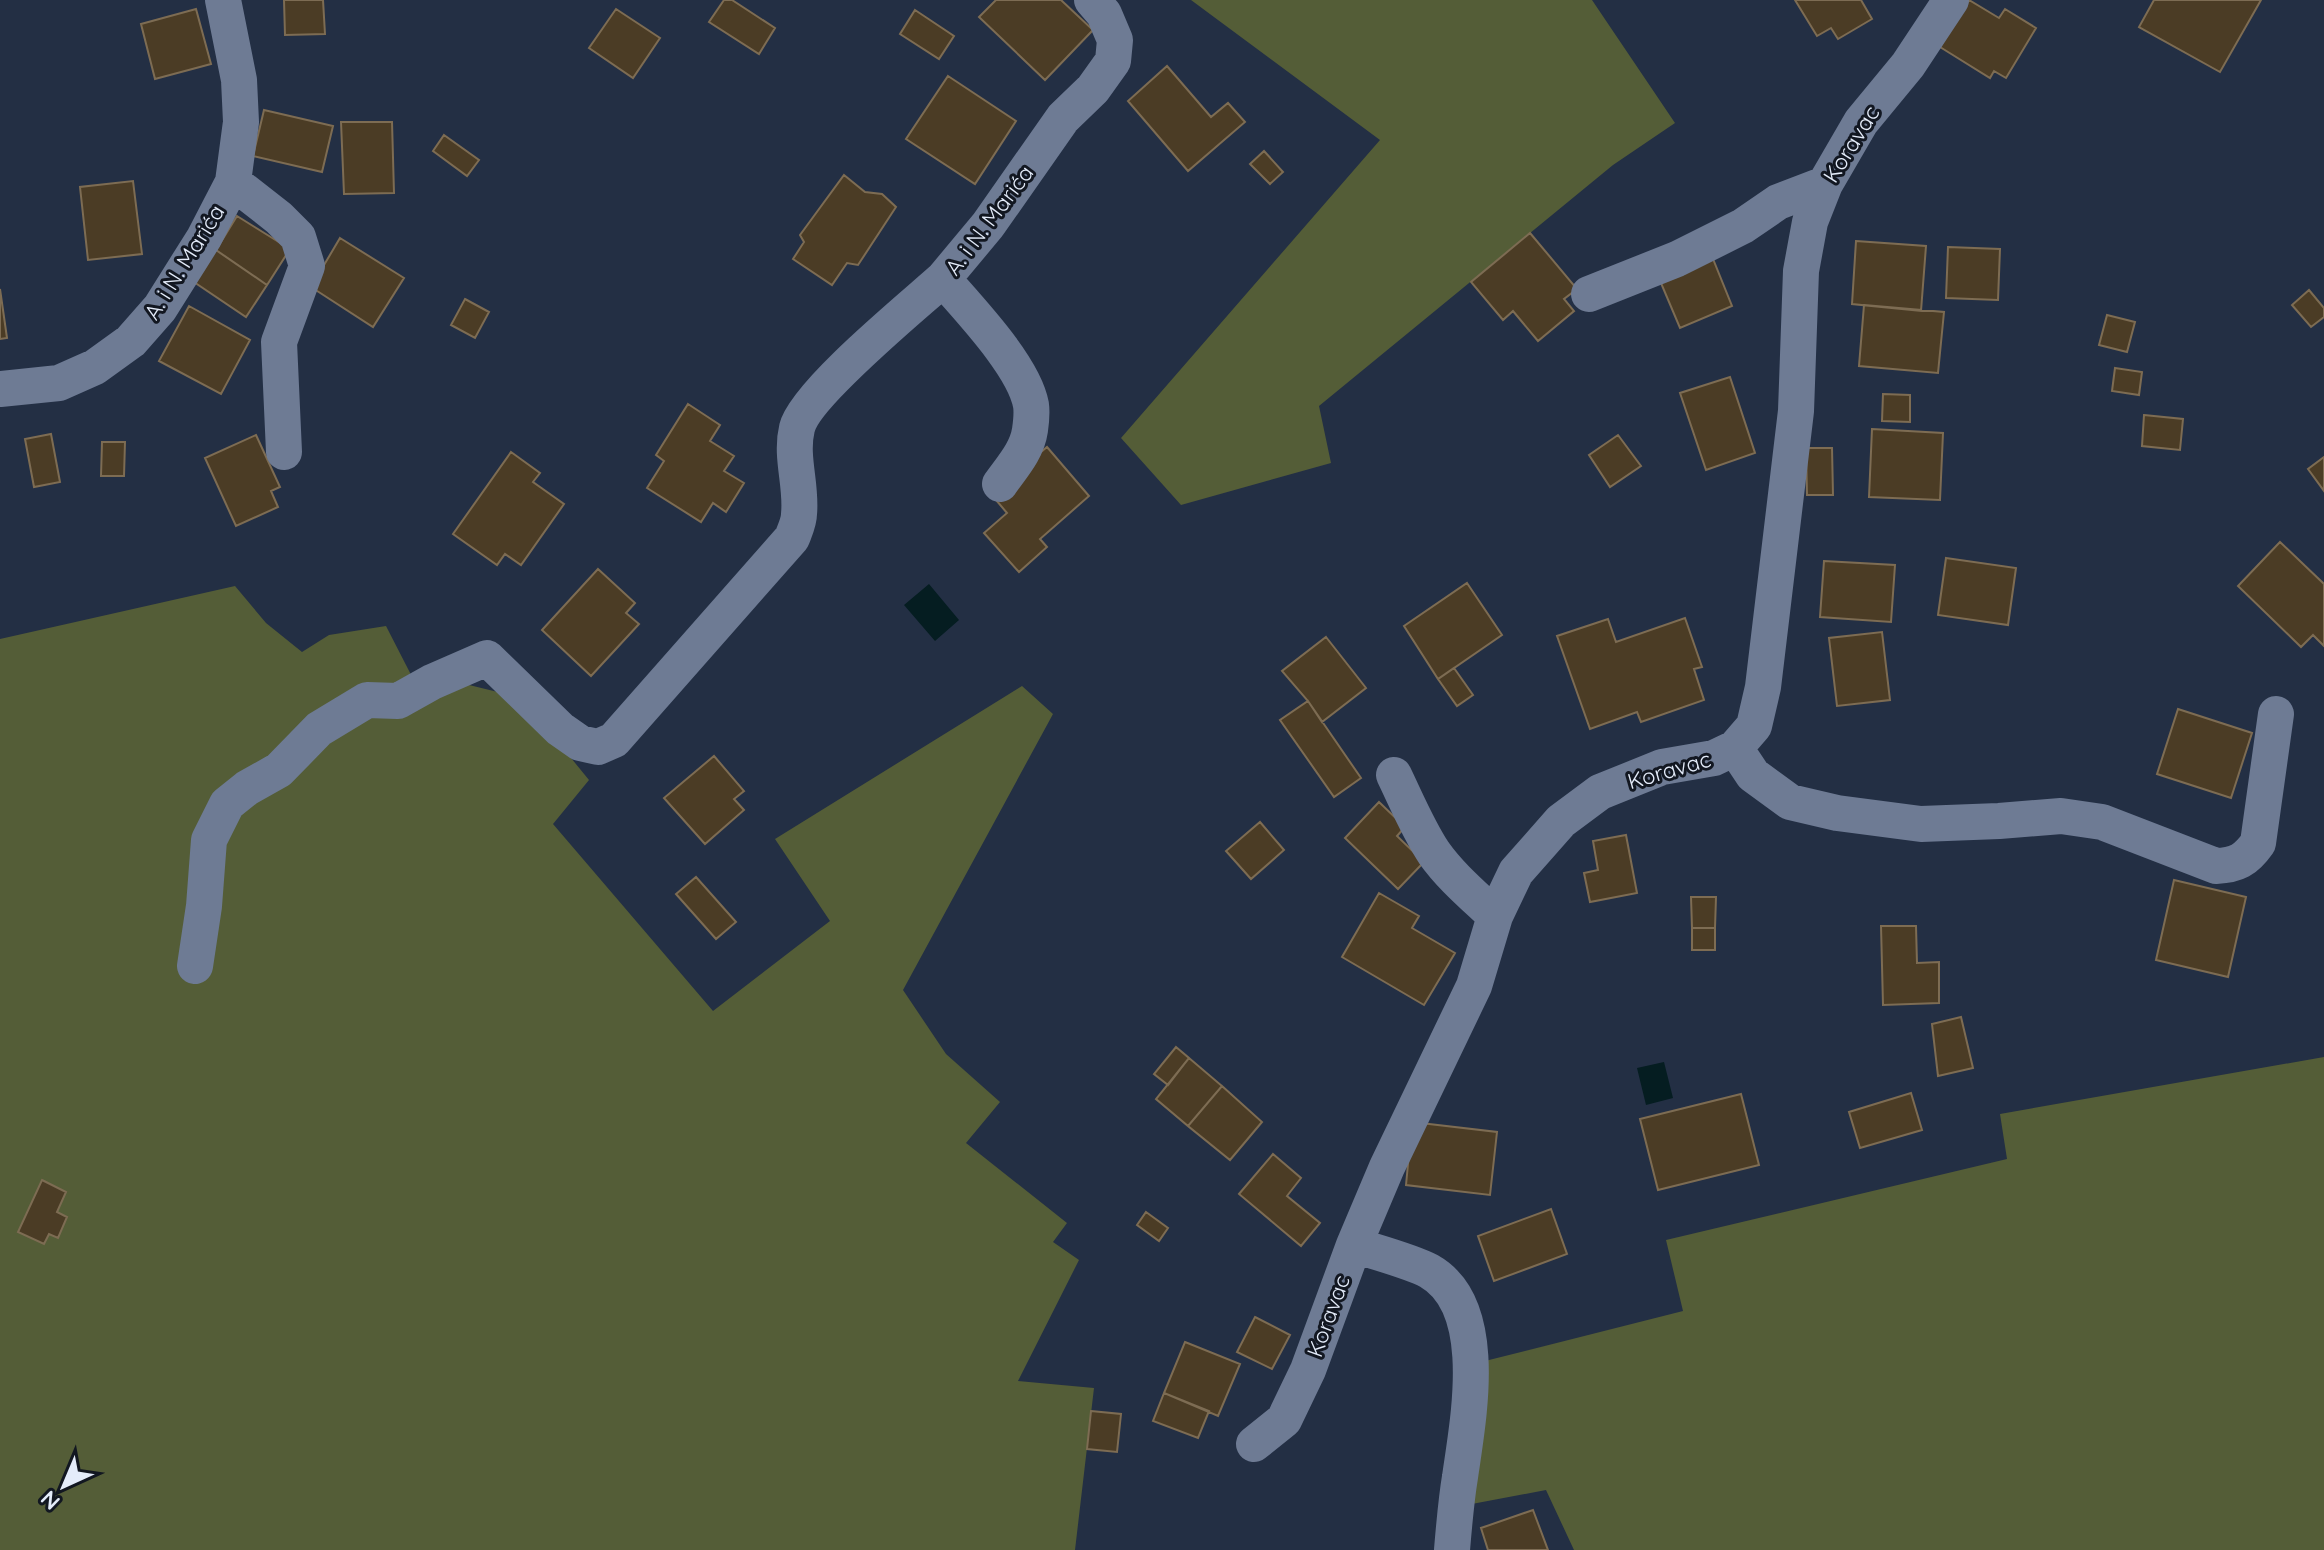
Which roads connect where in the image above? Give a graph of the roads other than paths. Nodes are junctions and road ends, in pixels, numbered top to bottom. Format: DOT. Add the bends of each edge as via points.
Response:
graph roads {
  1 [pos="223,0"];
  2 [pos="1092,0"];
  3 [pos="1951,0"];
  4 [pos="233,182"];
  5 [pos="1825,184"];
  6 [pos="943,279"];
  7 [pos="1589,294"];
  8 [pos="0,389"];
  9 [pos="284,452"];
  10 [pos="1000,484"];
  11 [pos="2276,714"];
  12 [pos="1735,748"];
  13 [pos="1394,775"];
  14 [pos="1495,916"];
  15 [pos="195,966"];
  16 [pos="1354,1245"];
  17 [pos="1254,1444"];
  18 [pos="1452,1550"];
  1 -- 4 [label="street, A. i N. Marića" via="239,80 241,122"];
  2 -- 6 [label="street, A. i N. Marića" via="1115,40 1113,61 1063,118"];
  3 -- 5 [label="street, Koravac" via="1861,122"];
  4 -- 8 [label="street, A. i N. Marića" via="160,308 131,341 95,367 59,383"];
  4 -- 9 [label="street, A. i N. Marića" via="298,237 307,266 279,342"];
  5 -- 7 [label="street" via="1778,202 1677,259"];
  5 -- 12 [label="street, Koravac" via="1810,222 1801,271 1796,411 1763,687 1754,726"];
  6 -- 10 [label="street, A. i N. Marića" via="1022,379 1031,407 1030,432 1021,455"];
  6 -- 15 [label="street" via="810,404 797,425 799,516 792,538 614,740 598,747 580,743 487,658 398,701 367,700 319,729 279,770 227,804 209,840"];
  11 -- 12 [label="street" via="2258,843 2247,859 2233,865 2216,866 2102,822 2061,816 1921,824 1805,806 1790,802 1753,775"];
  12 -- 14 [label="street, Koravac" via="1714,758 1662,767 1600,792 1561,821 1516,872"];
  13 -- 14 [label="street" via="1435,855"];
  14 -- 16 [label="street, Koravac" via="1474,986"];
  16 -- 17 [label="street, Koravac" via="1284,1420"];
  16 -- 18 [label="street" via="1429,1272 1450,1289 1462,1312 1472,1371"];
}
